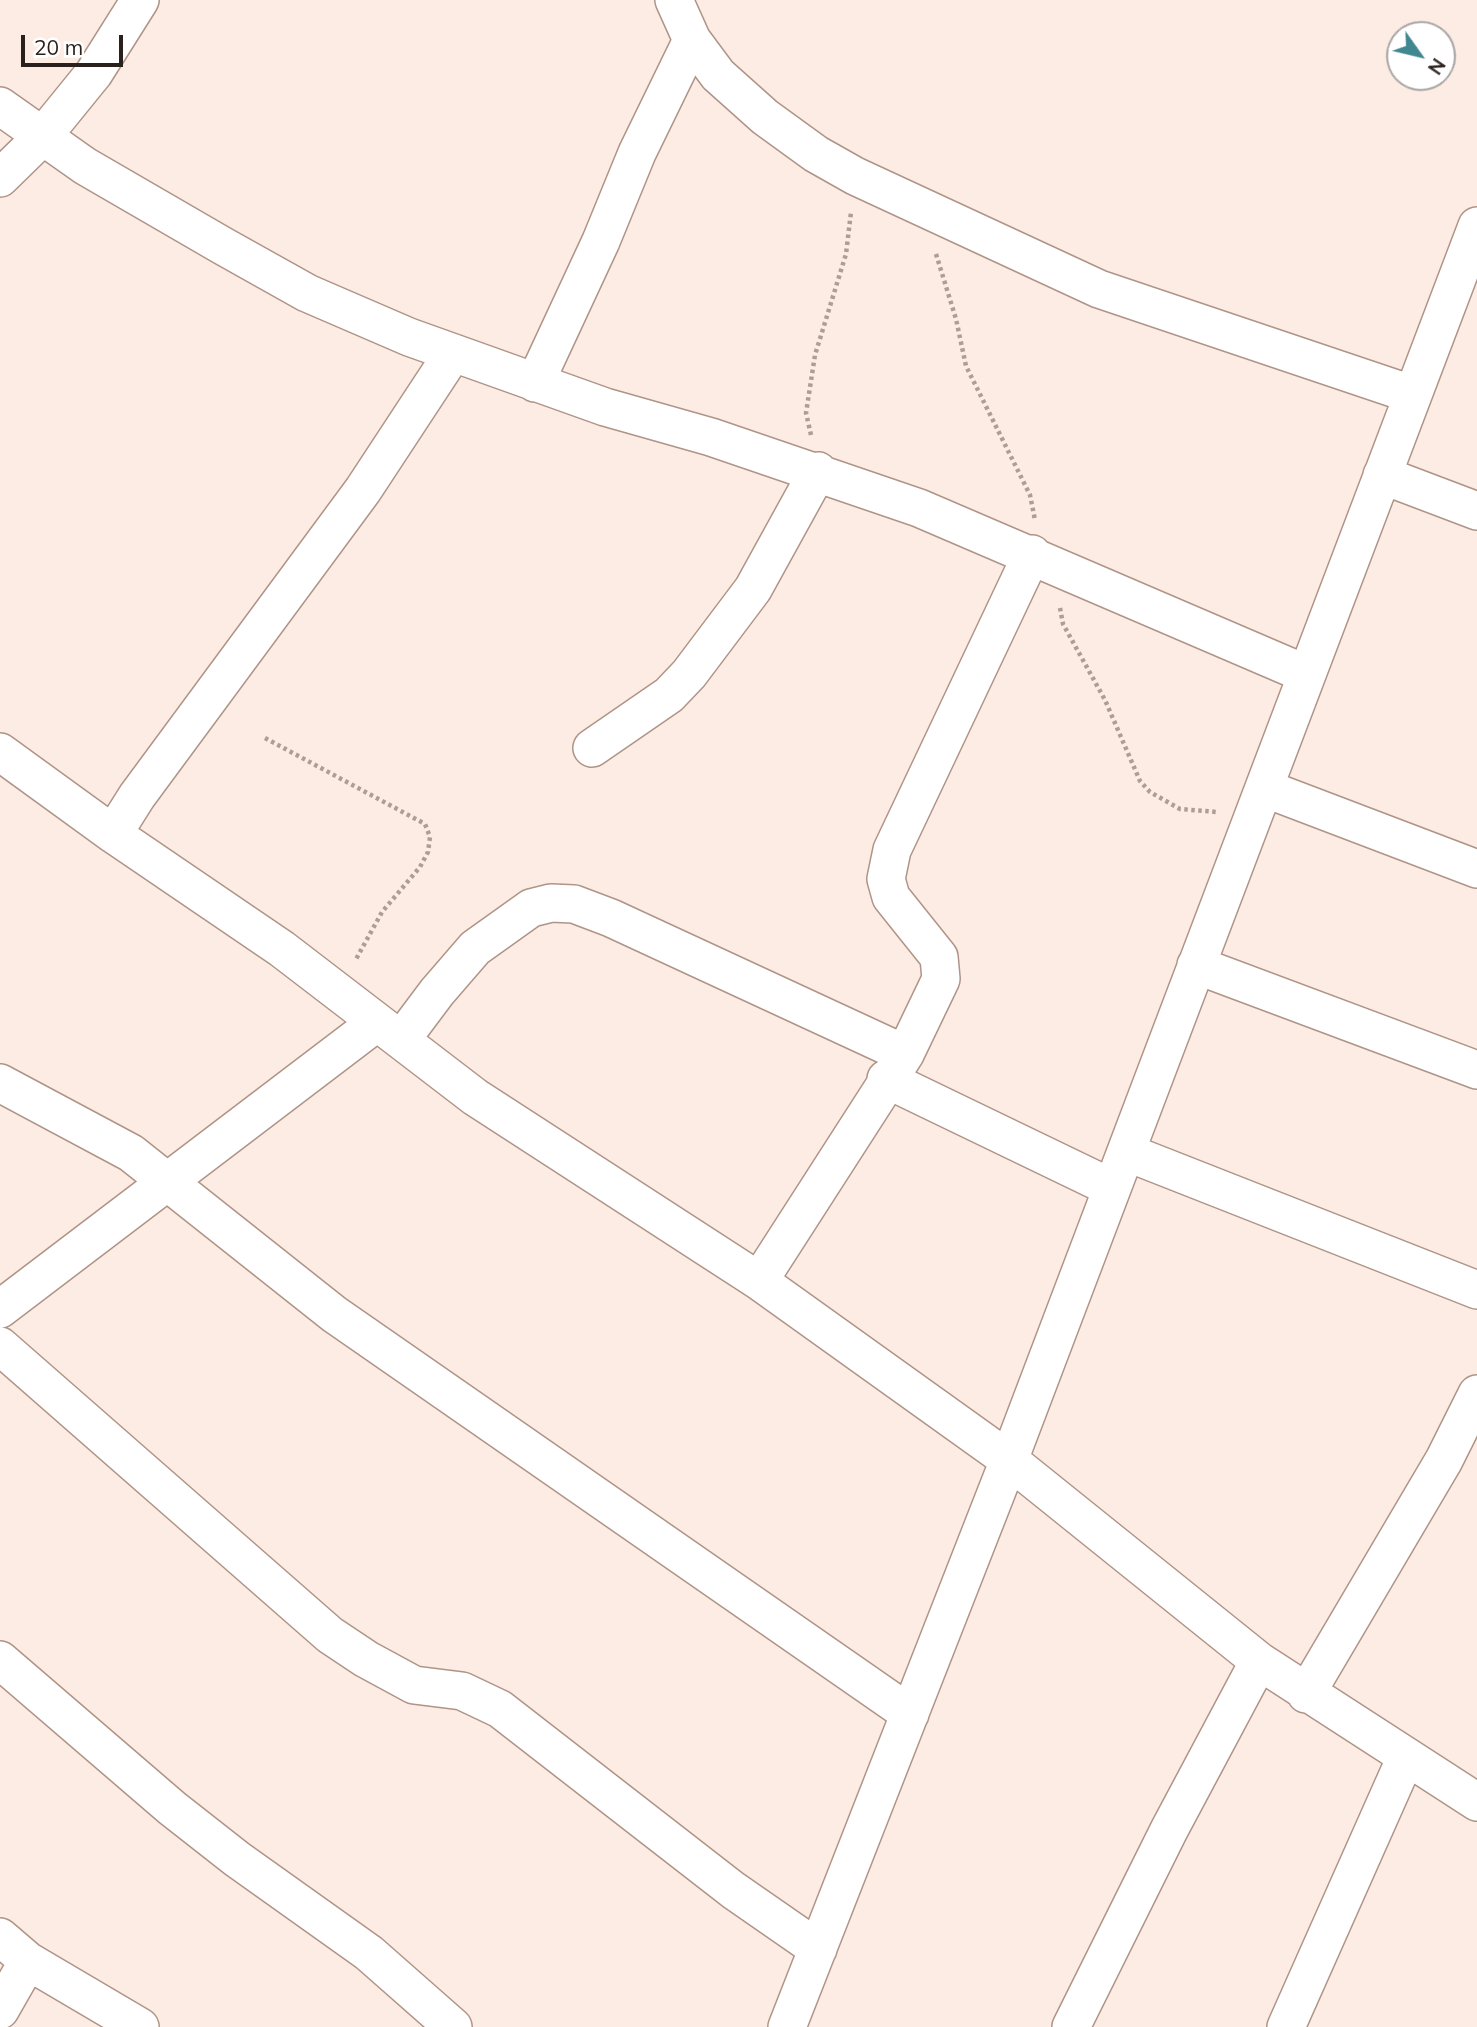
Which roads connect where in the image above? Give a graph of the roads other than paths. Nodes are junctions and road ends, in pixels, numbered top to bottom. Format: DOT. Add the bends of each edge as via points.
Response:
graph roads {
  1 [pos="140,0"];
  2 [pos="674,0"];
  3 [pos="692,40"];
  4 [pos="0,106"];
  5 [pos="41,137"];
  6 [pos="0,178"];
  7 [pos="1477,226"];
  8 [pos="453,353"];
  9 [pos="535,383"];
  10 [pos="1411,394"];
  11 [pos="818,471"];
  12 [pos="1382,475"];
  13 [pos="1477,512"];
  14 [pos="1043,559"];
  15 [pos="1306,674"];
  16 [pos="592,748"];
  17 [pos="0,752"];
  18 [pos="1258,802"];
  19 [pos="113,834"];
  20 [pos="1477,869"];
  21 [pos="1196,965"];
  22 [pos="389,1032"];
  23 [pos="896,1066"];
  24 [pos="1477,1070"];
  25 [pos="0,1083"];
  26 [pos="1125,1152"];
  27 [pos="171,1182"];
  28 [pos="1112,1188"];
  29 [pos="759,1282"];
  30 [pos="1477,1290"];
  31 [pos="0,1310"];
  32 [pos="0,1346"];
  33 [pos="1477,1394"];
  34 [pos="1009,1460"];
  35 [pos="0,1660"];
  36 [pos="1259,1661"];
  37 [pos="1306,1694"];
  38 [pos="910,1714"];
  39 [pos="1406,1757"];
  40 [pos="1477,1802"];
  41 [pos="0,1937"];
  42 [pos="818,1949"];
  43 [pos="28,1961"];
  44 [pos="0,2010"];
  45 [pos="140,2027"];
  46 [pos="453,2027"];
  47 [pos="787,2027"];
  48 [pos="1071,2027"];
  49 [pos="1286,2027"];
  1 -- 5 [label="street" via="94,73"];
  2 -- 3 [label="street"];
  3 -- 9 [label="street"];
  3 -- 10 [label="street" via="718,75 765,117 855,176 1099,289"];
  4 -- 5 [label="street"];
  5 -- 6 [label="street"];
  5 -- 8 [label="street" via="307,293"];
  7 -- 10 [label="street"];
  8 -- 9 [label="street"];
  8 -- 19 [label="street" via="363,490"];
  9 -- 11 [label="street"];
  10 -- 12 [label="street"];
  11 -- 14 [label="street"];
  11 -- 16 [label="street" via="753,589 689,674 669,695"];
  12 -- 13 [label="street"];
  12 -- 15 [label="street"];
  14 -- 15 [label="street"];
  14 -- 23 [label="street" via="892,850 886,879 891,897 939,957 941,979"];
  15 -- 18 [label="street"];
  17 -- 19 [label="street"];
  18 -- 20 [label="street"];
  18 -- 21 [label="street"];
  19 -- 22 [label="street" via="282,949"];
  21 -- 24 [label="street"];
  21 -- 26 [label="street"];
  22 -- 23 [label="street" via="437,992 475,948 531,908 574,904 611,918"];
  22 -- 27 [label="street"];
  22 -- 29 [label="street" via="475,1097"];
  23 -- 28 [label="street"];
  23 -- 29 [label="street"];
  25 -- 27 [label="street" via="103,1136"];
  26 -- 28 [label="street"];
  26 -- 30 [label="street"];
  27 -- 31 [label="street"];
  27 -- 38 [label="street" via="243,1245 334,1314"];
  28 -- 34 [label="street"];
  29 -- 34 [label="street"];
  32 -- 42 [label="street" via="330,1635 414,1685 462,1691 500,1709 733,1890"];
  33 -- 37 [label="street" via="1444,1460"];
  34 -- 36 [label="street"];
  34 -- 38 [label="street"];
  35 -- 46 [label="street" via="172,1808 369,1953"];
  36 -- 37 [label="street"];
  36 -- 48 [label="street"];
  37 -- 39 [label="street"];
  38 -- 42 [label="street"];
  39 -- 40 [label="street"];
  39 -- 49 [label="street"];
  41 -- 43 [label="street"];
  42 -- 47 [label="street"];
  43 -- 44 [label="street"];
  43 -- 45 [label="street"];
}
